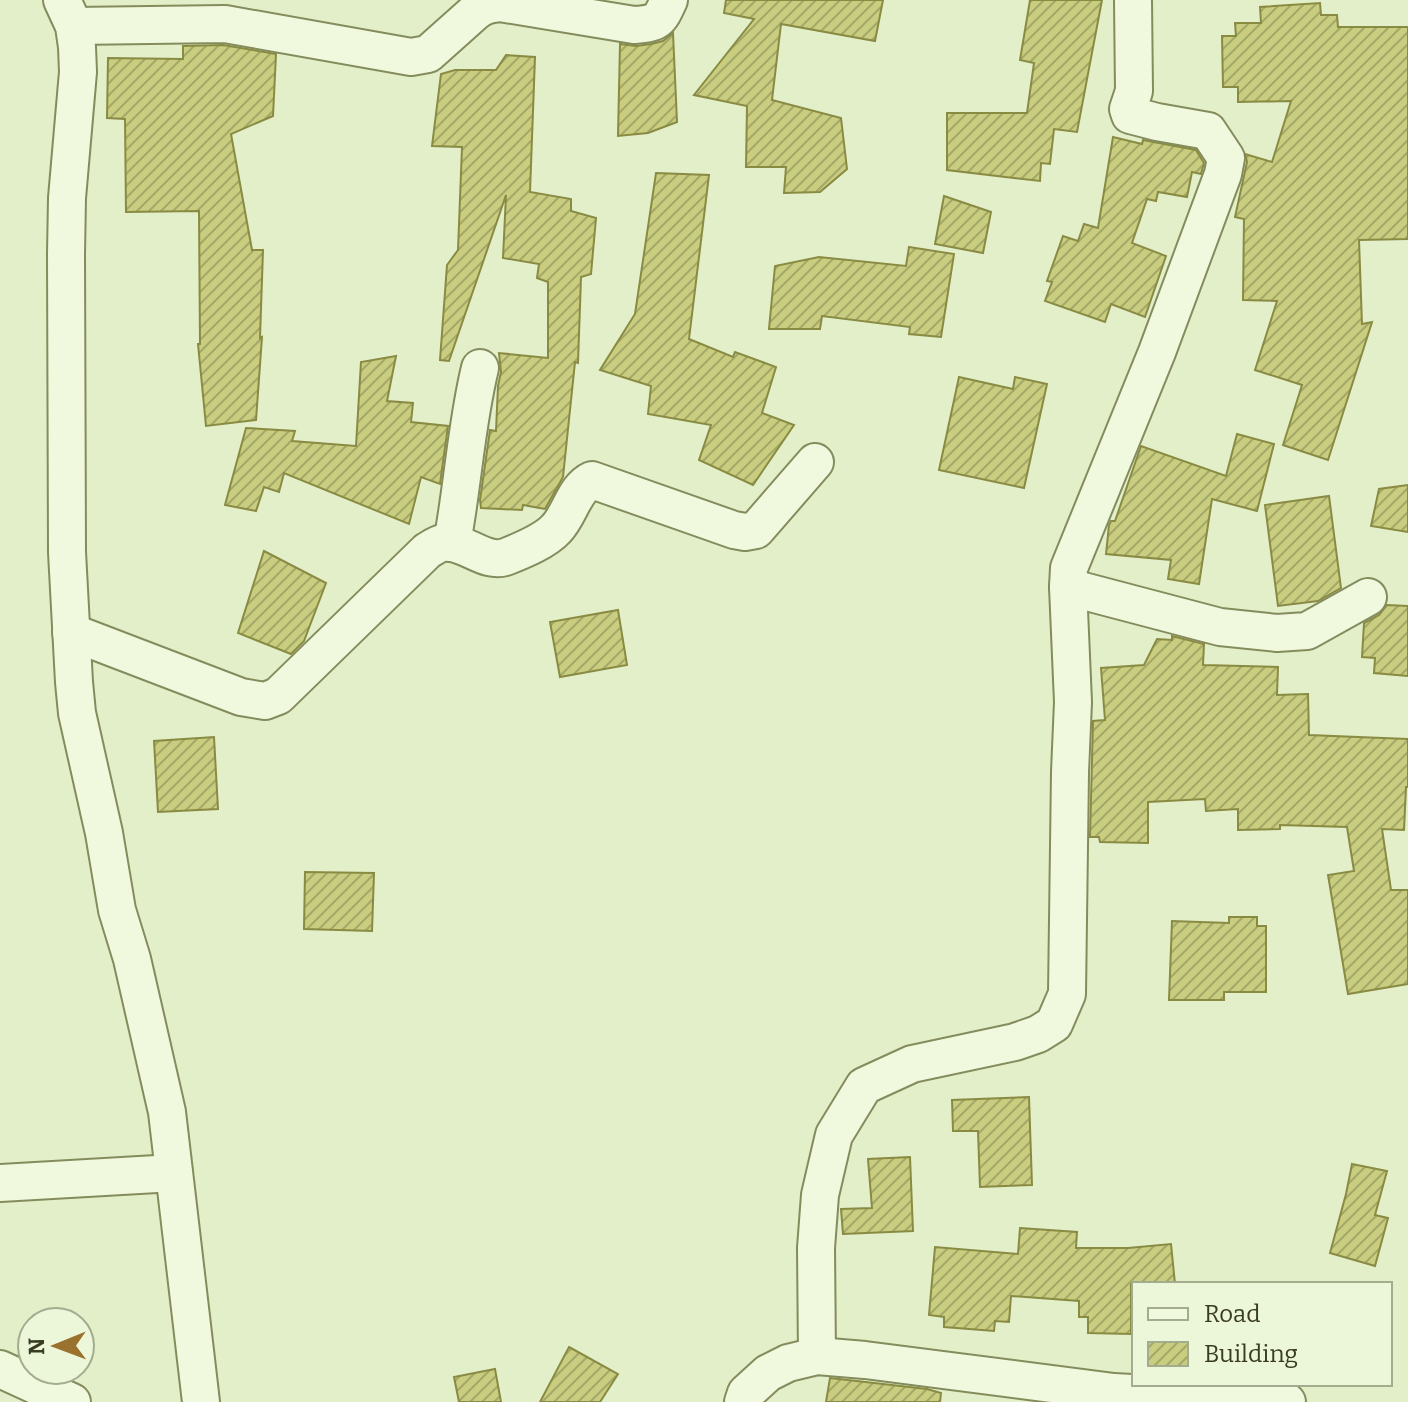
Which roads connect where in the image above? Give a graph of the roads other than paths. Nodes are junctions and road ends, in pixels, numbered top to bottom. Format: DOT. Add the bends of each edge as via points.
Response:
graph roads {
  1 [pos="669,0"];
  2 [pos="1133,0"];
  3 [pos="68,13"];
  4 [pos="480,368"];
  5 [pos="815,462"];
  6 [pos="452,543"];
  7 [pos="1068,587"];
  8 [pos="1368,597"];
  9 [pos="71,632"];
  10 [pos="174,1173"];
  11 [pos="0,1183"];
  12 [pos="817,1356"];
  13 [pos="0,1369"];
  14 [pos="72,1402"];
  15 [pos="201,1402"];
  16 [pos="743,1402"];
  17 [pos="1287,1402"];
  1 -- 3 [label="street" via="655,22 634,25 491,3 428,54 411,57 225,24"];
  2 -- 7 [label="street" via="1130,115 1208,131 1226,158 1157,352 1069,568"];
  3 -- 9 [label="street" via="78,72 66,254"];
  4 -- 6 [label="street"];
  5 -- 6 [label="street" via="751,532 592,480 584,484 558,528 505,558"];
  6 -- 9 [label="street" via="427,551 278,696 265,701 241,697"];
  7 -- 8 [label="street" via="1220,627 1277,633 1307,631"];
  7 -- 12 [label="street" via="1073,702 1067,994 1054,1024 1038,1034 912,1064 864,1086 834,1135 820,1195"];
  9 -- 10 [label="street" via="77,713 117,910 162,1084"];
  10 -- 11 [label="street"];
  10 -- 15 [label="street"];
  12 -- 16 [label="street" via="768,1373"];
  12 -- 17 [label="street" via="1114,1392"];
  13 -- 14 [label="street"];
}
